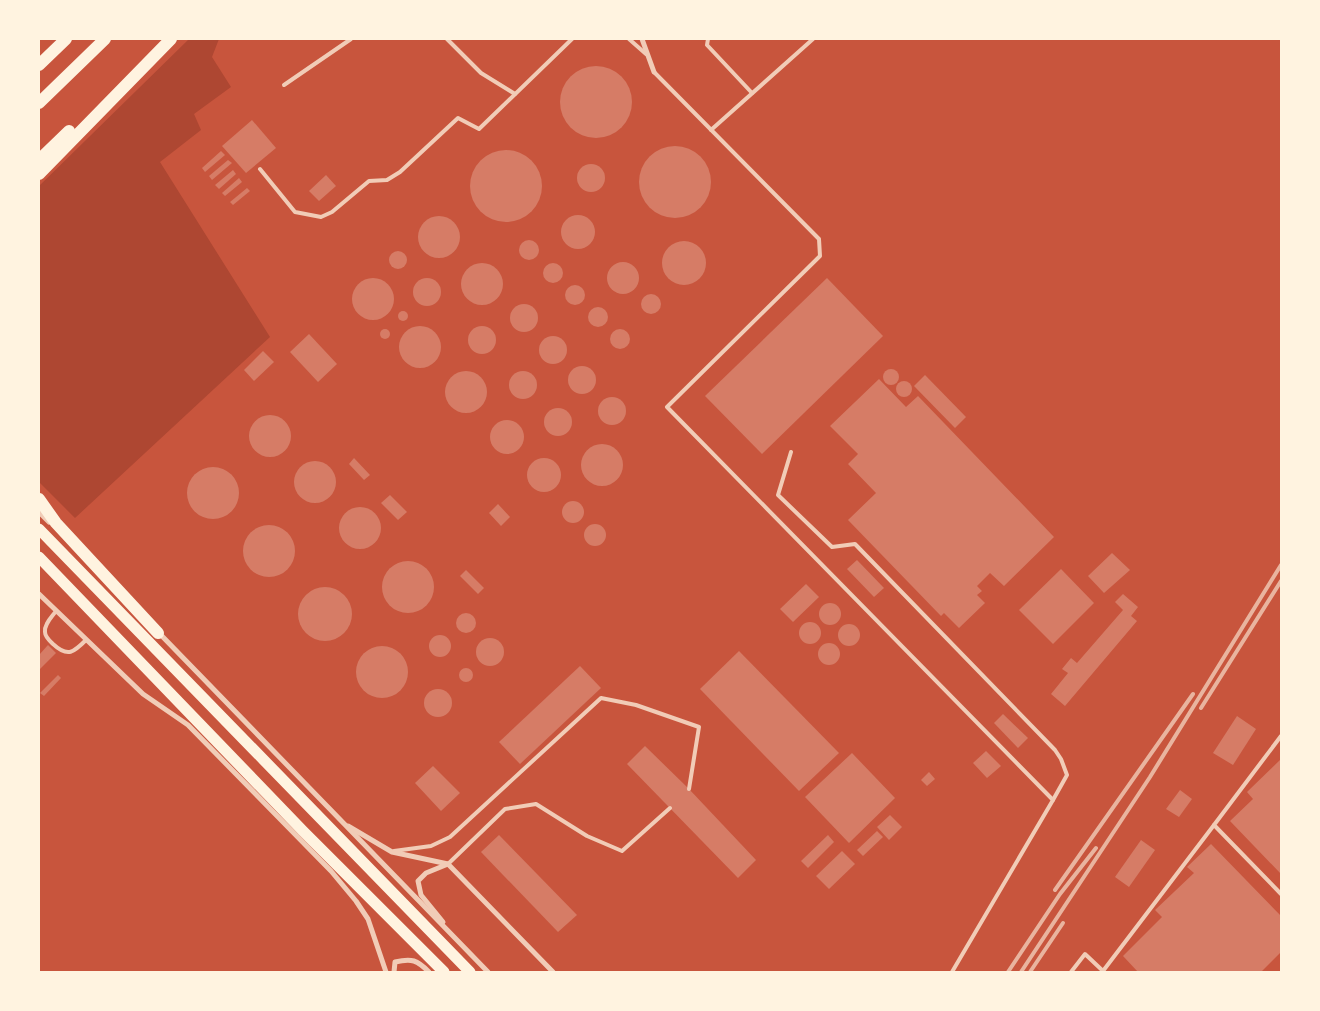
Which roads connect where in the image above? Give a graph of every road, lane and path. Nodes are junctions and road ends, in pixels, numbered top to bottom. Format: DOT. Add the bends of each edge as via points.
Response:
graph roads {
  1 [pos="66,39"];
  2 [pos="105,39"];
  3 [pos="164,39"];
  4 [pos="171,39"];
  5 [pos="351,39"];
  6 [pos="447,39"];
  7 [pos="572,39"];
  8 [pos="629,39"];
  9 [pos="642,39"];
  10 [pos="708,39"];
  11 [pos="813,39"];
  12 [pos="648,56"];
  13 [pos="39,65"];
  14 [pos="654,72"];
  15 [pos="284,85"];
  16 [pos="752,93"];
  17 [pos="515,94"];
  18 [pos="39,103"];
  19 [pos="711,130"];
  20 [pos="39,160"];
  21 [pos="260,169"];
  22 [pos="39,174"];
  23 [pos="791,452"];
  24 [pos="39,499"];
  25 [pos="39,512"];
  26 [pos="39,529"];
  27 [pos="39,557"];
  28 [pos="39,594"];
  29 [pos="56,611"];
  30 [pos="158,633"];
  31 [pos="86,640"];
  32 [pos="188,724"];
  33 [pos="1281,736"];
  34 [pos="231,755"];
  35 [pos="689,789"];
  36 [pos="1053,800"];
  37 [pos="670,808"];
  38 [pos="341,822"];
  39 [pos="1214,825"];
  40 [pos="303,830"];
  41 [pos="392,852"];
  42 [pos="448,864"];
  43 [pos="331,871"];
  44 [pos="1281,894"];
  45 [pos="464,947"];
  46 [pos="1103,971"];
  47 [pos="386,972"];
  48 [pos="394,972"];
  49 [pos="429,972"];
  50 [pos="444,972"];
  51 [pos="470,972"];
  52 [pos="488,972"];
  53 [pos="553,972"];
  54 [pos="952,972"];
  55 [pos="1070,972"];
  1 -- 13 [label="highway"];
  2 -- 18 [label="highway"];
  3 -- 20 [label="highway"];
  4 -- 22 [label="highway"];
  5 -- 15 [label="lane"];
  6 -- 17 [label="lane" via="481,73"];
  7 -- 17 [label="lane"];
  8 -- 12 [label="lane"];
  9 -- 12 [label="street"];
  10 -- 16 [label="lane" via="707,44 713,52"];
  11 -- 16 [label="lane"];
  12 -- 14 [label="street"];
  14 -- 19 [label="lane"];
  16 -- 19 [label="lane"];
  17 -- 21 [label="lane" via="479,128 458,118 400,172 387,180 369,181 332,212 321,217 295,212"];
  19 -- 36 [label="lane" via="819,239 820,256 667,407"];
  23 -- 36 [label="lane" via="778,495 832,547 855,544 1055,750 1067,775"];
  24 -- 30 [label="highway" via="56,523"];
  25 -- 30 [label="street"];
  26 -- 51 [label="main road"];
  27 -- 34 [label="main road"];
  28 -- 29 [label="street"];
  29 -- 31 [label="street"];
  29 -- 31 [label="lane" via="46,625 44,632 47,638 61,651 67,652 75,651"];
  30 -- 38 [label="street"];
  31 -- 32 [label="street" via="143,694"];
  32 -- 34 [label="street"];
  32 -- 43 [label="street"];
  33 -- 39 [label="lane"];
  34 -- 40 [label="main road"];
  35 -- 41 [label="lane" via="699,727 636,705 601,698 450,836 431,846"];
  36 -- 54 [label="lane"];
  37 -- 42 [label="lane" via="622,850 587,836 536,804 506,809"];
  38 -- 41 [label="street"];
  38 -- 45 [label="street"];
  39 -- 44 [label="lane"];
  39 -- 46 [label="lane"];
  40 -- 43 [label="street"];
  40 -- 50 [label="main road"];
  41 -- 42 [label="street"];
  42 -- 45 [label="street" via="426,873 418,881 421,895"];
  42 -- 53 [label="street"];
  43 -- 47 [label="street" via="368,919"];
  45 -- 52 [label="street"];
  46 -- 55 [label="lane" via="1085,954"];
  48 -- 49 [label="street" via="395,962 407,959 420,962"];
}
